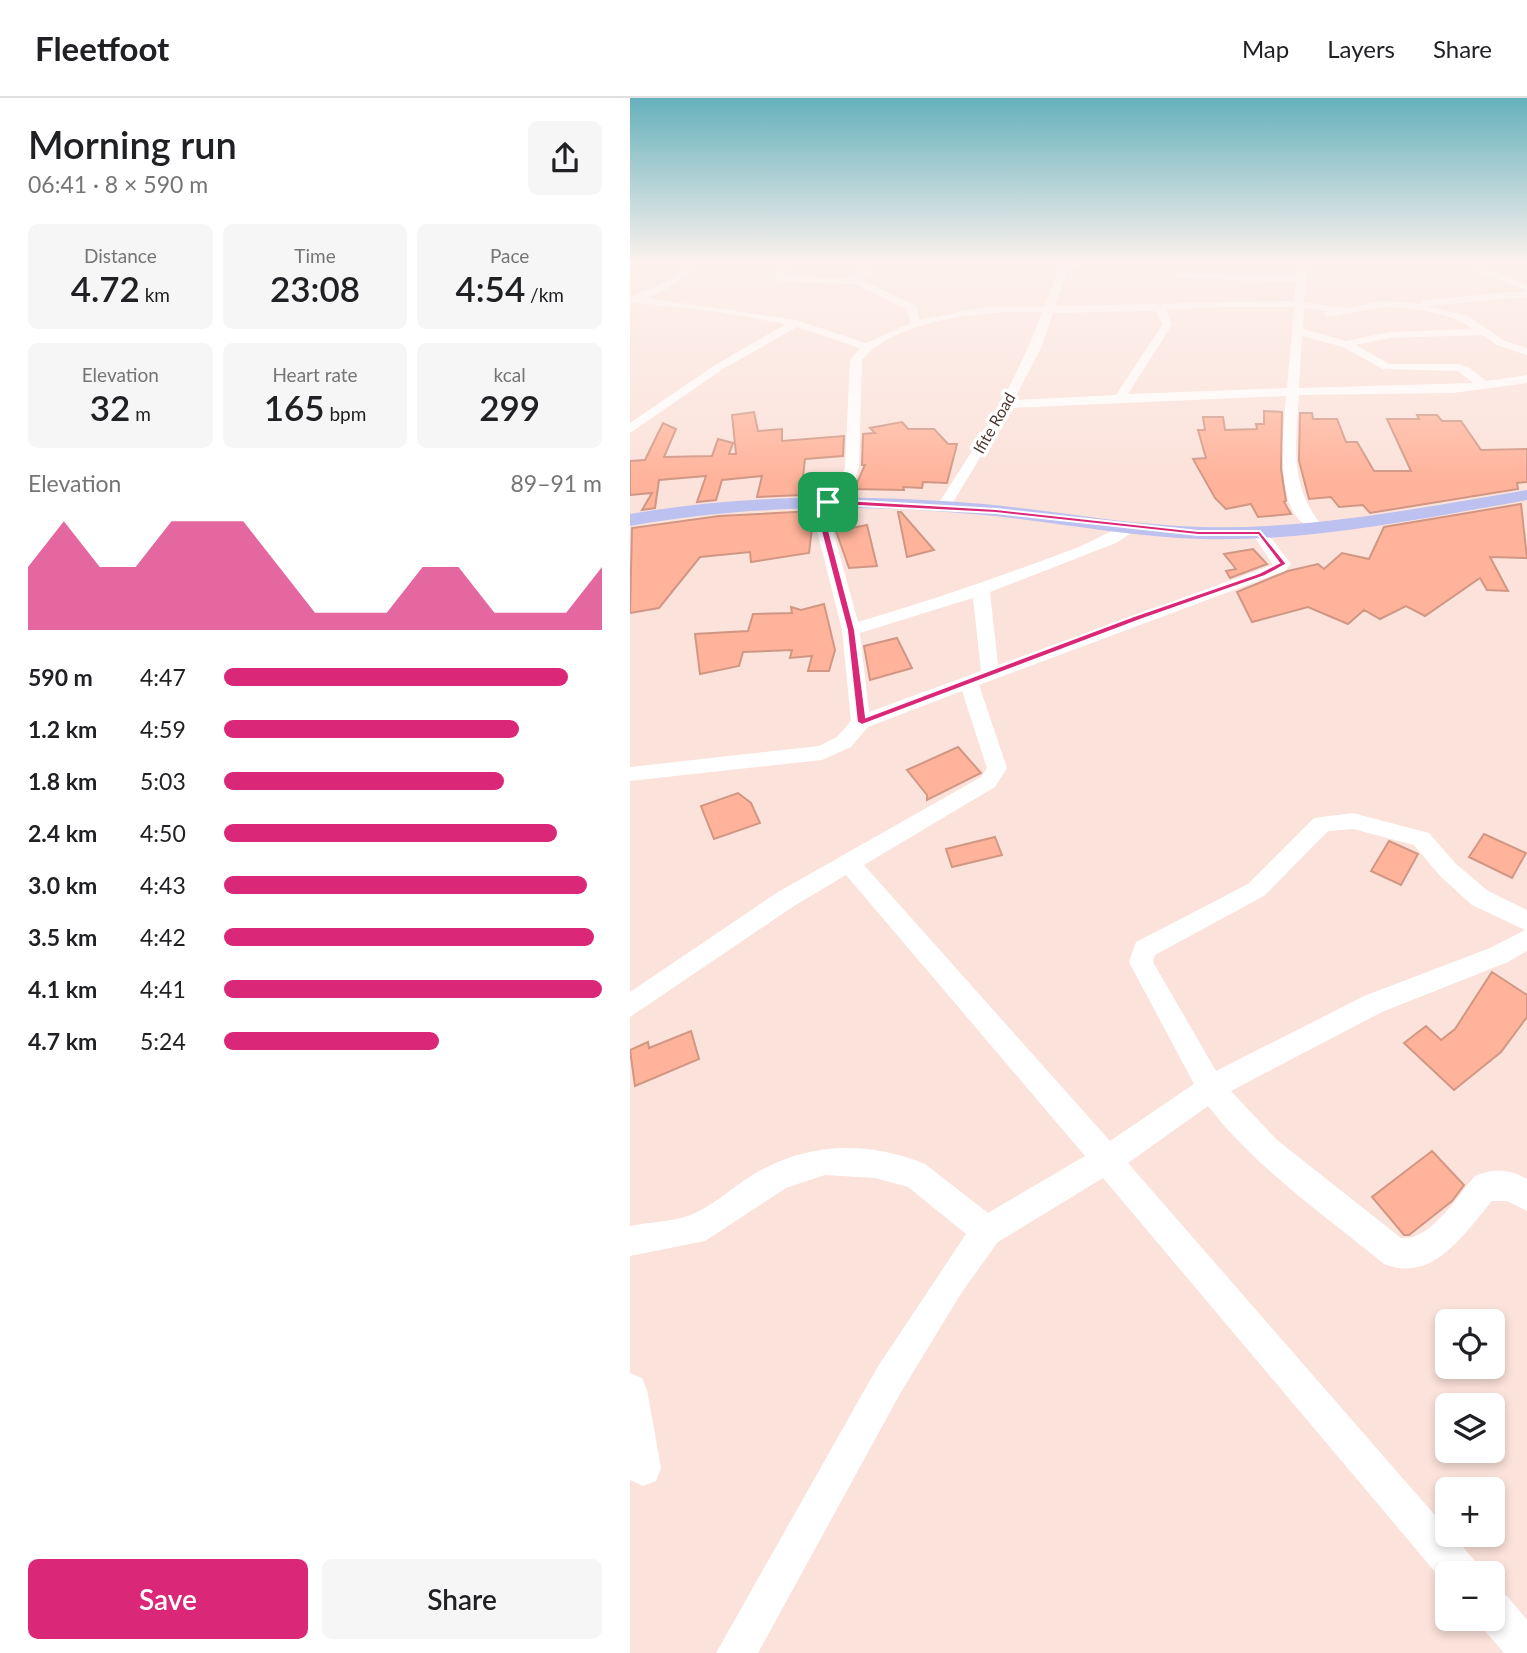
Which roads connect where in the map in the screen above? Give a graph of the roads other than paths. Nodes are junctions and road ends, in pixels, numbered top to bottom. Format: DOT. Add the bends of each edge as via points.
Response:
graph roads {
  1 [pos="776,336"];
  2 [pos="831,336"];
  3 [pos="894,336"];
  4 [pos="1041,336"];
  5 [pos="1160,336"];
  6 [pos="1302,336"];
  7 [pos="1329,336"];
  8 [pos="1393,336"];
  9 [pos="1492,336"];
  10 [pos="1348,345"];
  11 [pos="866,347"];
  12 [pos="1527,352"];
  13 [pos="1527,379"];
  14 [pos="1483,384"];
  15 [pos="1293,392"];
  16 [pos="1120,398"];
  17 [pos="1006,404"];
  18 [pos="630,429"];
  19 [pos="1527,488"];
  20 [pos="1527,495"];
  21 [pos="836,499"];
  22 [pos="947,501"];
  23 [pos="630,513"];
  24 [pos="630,520"];
  25 [pos="1311,522"];
  26 [pos="1132,526"];
  27 [pos="1260,533"];
  28 [pos="981,590"];
  29 [pos="851,630"];
  30 [pos="980,678"];
  31 [pos="862,722"];
  32 [pos="630,774"];
  33 [pos="849,863"];
  34 [pos="1527,920"];
  35 [pos="1527,939"];
  36 [pos="630,1006"];
  37 [pos="1212,1087"];
  38 [pos="1106,1161"];
  39 [pos="1527,1196"];
  40 [pos="987,1231"];
  41 [pos="630,1241"];
  42 [pos="630,1390"];
  43 [pos="643,1468"];
  44 [pos="1451,1561"];
  45 [pos="1505,1624"];
  46 [pos="1527,1650"];
  47 [pos="736,1653"];
  1 -- 18 [label="street"];
  2 -- 11 [label="street"];
  3 -- 11 [label="street"];
  4 -- 17 [label="street, Ifite Road"];
  5 -- 16 [label="street"];
  6 -- 15 [label="street"];
  7 -- 10 [label="street"];
  8 -- 10 [label="street"];
  9 -- 12 [label="street"];
  10 -- 14 [label="street" via="1379,365 1458,368"];
  11 -- 21 [label="street" via="854,369 852,467"];
  13 -- 14 [label="street"];
  14 -- 15 [label="street" via="1432,390"];
  15 -- 16 [label="street"];
  15 -- 25 [label="street" via="1292,489"];
  16 -- 17 [label="street"];
  17 -- 22 [label="street, Ifite Road"];
  19 -- 25 [label="main road"];
  20 -- 27 [label="main road"];
  21 -- 22 [label="main road"];
  21 -- 23 [label="main road" via="727,498"];
  21 -- 24 [label="main road" via="731,505"];
  21 -- 26 [label="main road"];
  21 -- 29 [label="street" via="824,527"];
  22 -- 25 [label="main road" via="1195,525"];
  26 -- 27 [label="main road"];
  26 -- 28 [label="street" via="1111,540"];
  27 -- 30 [label="street" via="1283,564 1279,568"];
  28 -- 29 [label="street"];
  28 -- 30 [label="street"];
  29 -- 31 [label="street"];
  30 -- 31 [label="street"];
  30 -- 33 [label="street" via="997,768 988,782"];
  31 -- 32 [label="street" via="844,742 822,753"];
  33 -- 36 [label="street" via="786,899"];
  33 -- 38 [label="street"];
  34 -- 37 [label="street" via="1480,898 1421,839 1353,821 1322,824 1256,890 1141,955 1169,1015"];
  35 -- 37 [label="street" via="1499,955 1373,1004"];
  37 -- 38 [label="street"];
  37 -- 39 [label="street" via="1250,1134 1395,1253 1413,1255 1436,1243 1485,1186 1511,1186"];
  38 -- 40 [label="street"];
  38 -- 44 [label="street"];
  40 -- 41 [label="street" via="915,1174 875,1164 825,1161 778,1176 694,1230"];
  40 -- 47 [label="street" via="889,1380"];
  42 -- 43 [label="street"];
  45 -- 46 [label="street"];
}
